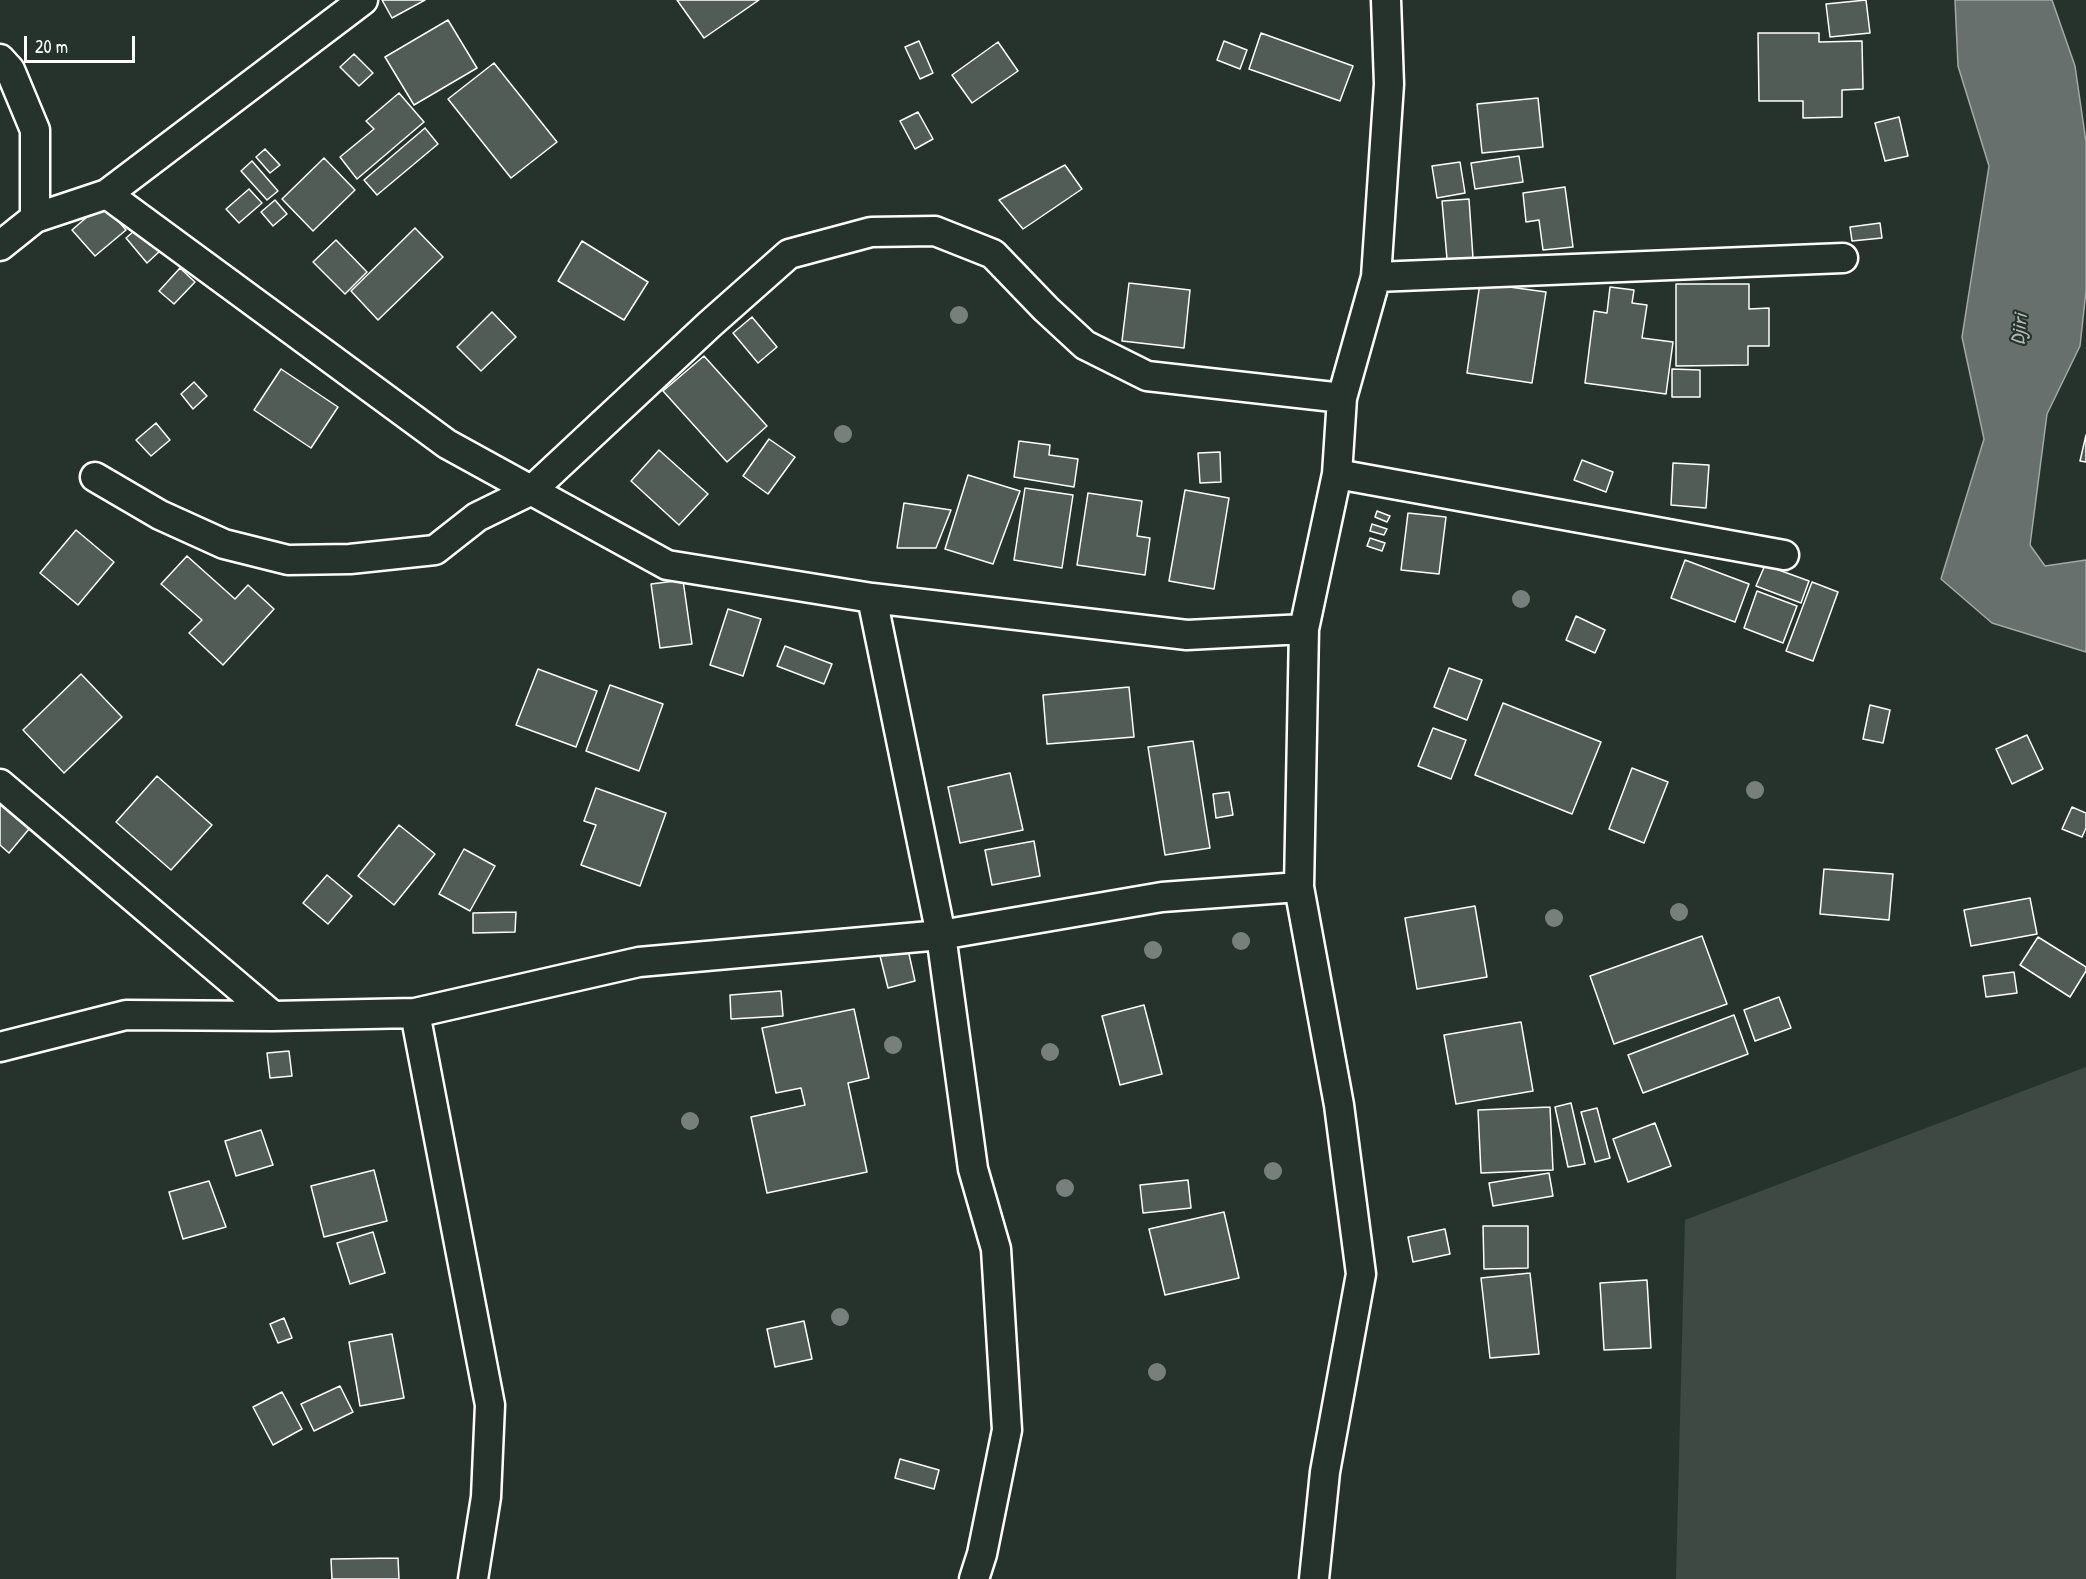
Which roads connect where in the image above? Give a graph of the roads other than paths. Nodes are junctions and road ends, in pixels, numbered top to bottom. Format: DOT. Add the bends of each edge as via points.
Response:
graph roads {
  1 [pos="363,0"];
  2 [pos="1386,0"];
  3 [pos="0,60"];
  4 [pos="107,194"];
  5 [pos="35,218"];
  6 [pos="0,246"];
  7 [pos="1843,258"];
  8 [pos="1376,277"];
  9 [pos="1342,398"];
  10 [pos="1337,474"];
  11 [pos="95,477"];
  12 [pos="532,490"];
  13 [pos="1784,555"];
  14 [pos="872,598"];
  15 [pos="1304,629"];
  16 [pos="0,784"];
  17 [pos="1299,887"];
  18 [pos="941,935"];
  19 [pos="415,1013"];
  20 [pos="273,1016"];
  21 [pos="0,1047"];
  22 [pos="473,1579"];
  23 [pos="974,1579"];
  24 [pos="1314,1579"];
  1 -- 4 [label="street"];
  2 -- 8 [label="street" via="1389,84"];
  3 -- 5 [label="street" via="10,70 35,130"];
  4 -- 5 [label="street"];
  4 -- 12 [label="street" via="447,444"];
  5 -- 6 [label="street"];
  7 -- 8 [label="street"];
  8 -- 9 [label="street"];
  9 -- 10 [label="street"];
  9 -- 12 [label="street" via="1147,376 1085,345 993,254 934,231 871,232 789,254"];
  10 -- 13 [label="street"];
  10 -- 15 [label="street"];
  11 -- 12 [label="street" via="160,515 224,544 288,560 350,559 435,550 477,517"];
  12 -- 14 [label="street" via="667,565"];
  14 -- 15 [label="street" via="1187,635"];
  14 -- 18 [label="street"];
  15 -- 17 [label="street"];
  16 -- 20 [label="street"];
  17 -- 18 [label="street" via="1162,897"];
  17 -- 24 [label="street" via="1339,1105 1361,1274 1325,1472"];
  18 -- 19 [label="street" via="639,962"];
  18 -- 23 [label="street" via="973,1169 996,1249 1007,1430"];
  19 -- 20 [label="street"];
  19 -- 22 [label="street" via="490,1405 486,1497"];
  20 -- 21 [label="street" via="126,1015"];
}
